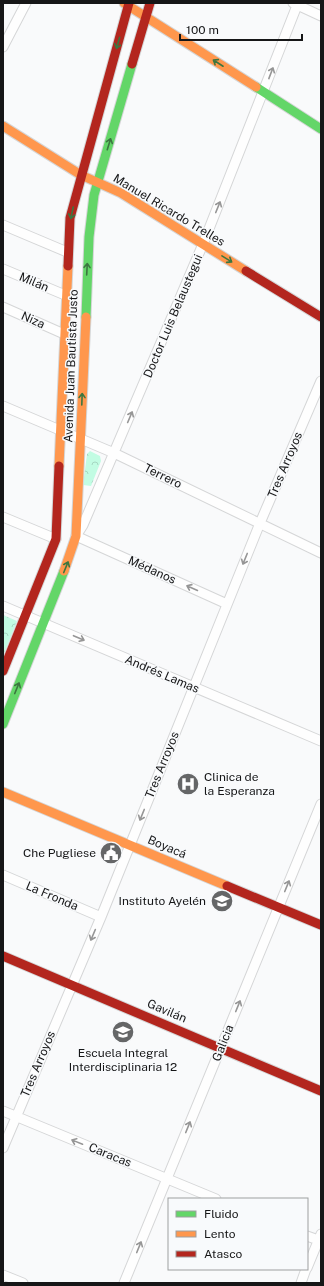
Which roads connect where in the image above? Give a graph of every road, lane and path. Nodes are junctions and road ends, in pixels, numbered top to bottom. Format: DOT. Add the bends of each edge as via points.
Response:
graph roads {
  1 [pos="26,3"];
  2 [pos="150,3"];
  3 [pos="127,4"];
  4 [pos="296,4"];
  5 [pos="321,16"];
  6 [pos="147,17"];
  7 [pos="3,47"];
  8 [pos="264,92"];
  9 [pos="3,126"];
  10 [pos="321,130"];
  11 [pos="81,175"];
  12 [pos="97,181"];
  13 [pos="3,225"];
  14 [pos="203,244"];
  15 [pos="68,252"];
  16 [pos="3,268"];
  17 [pos="65,295"];
  18 [pos="3,307"];
  19 [pos="321,317"];
  20 [pos="64,334"];
  21 [pos="321,381"];
  22 [pos="3,406"];
  23 [pos="61,432"];
  24 [pos="80,438"];
  25 [pos="114,453"];
  26 [pos="3,517"];
  27 [pos="260,523"];
  28 [pos="76,536"];
  29 [pos="56,539"];
  30 [pos="321,553"];
  31 [pos="227,604"];
  32 [pos="3,606"];
  33 [pos="26,616"];
  34 [pos="43,623"];
  35 [pos="3,671"];
  36 [pos="193,687"];
  37 [pos="3,724"];
  38 [pos="321,741"];
  39 [pos="3,792"];
  40 [pos="321,804"];
  41 [pos="130,845"];
  42 [pos="3,875"];
  43 [pos="278,907"];
  44 [pos="101,916"];
  45 [pos="321,925"];
  46 [pos="3,956"];
  47 [pos="73,984"];
  48 [pos="221,1047"];
  49 [pos="321,1090"];
  50 [pos="3,1112"];
  51 [pos="16,1117"];
  52 [pos="3,1148"];
  53 [pos="167,1179"];
  54 [pos="214,1198"];
  55 [pos="308,1236"];
  56 [pos="320,1239"];
  57 [pos="308,1266"];
  58 [pos="306,1270"];
  59 [pos="3,1275"];
  60 [pos="23,1283"];
  61 [pos="124,1283"];
  62 [pos="301,1283"];
  1 -- 7 [label="street"];
  2 -- 6 [label="main road, Avenida Juan Bautista Justo"];
  3 -- 6 [label="main road"];
  3 -- 11 [label="main road, Avenida Juan Bautista Justo, one-way"];
  4 -- 5 [label="street"];
  8 -- 4 [label="street, Doctor Luis Belaustegui, one-way"];
  8 -- 6 [label="main road, one-way"];
  12 -- 6 [label="main road, Avenida Juan Bautista Justo, one-way"];
  8 -- 10 [label="main road"];
  14 -- 8 [label="street, Doctor Luis Belaustegui, one-way"];
  9 -- 11 [label="main road, Manuel Ricardo Trelles"];
  11 -- 12 [label="main road, Manuel Ricardo Trelles"];
  11 -- 15 [label="main road, Avenida Juan Bautista Justo, one-way" via="70,218"];
  12 -- 14 [label="main road, Manuel Ricardo Trelles"];
  24 -- 12 [label="main road, Avenida Juan Bautista Justo, one-way" via="89,237"];
  13 -- 15 [label="street"];
  14 -- 19 [label="main road, Manuel Ricardo Trelles, one-way"];
  25 -- 14 [label="street, Doctor Luis Belaustegui, one-way"];
  15 -- 17 [label="main road, Avenida Juan Bautista Justo"];
  16 -- 17 [label="street, Milán"];
  17 -- 20 [label="main road, Avenida Juan Bautista Justo"];
  18 -- 20 [label="street, Niza"];
  20 -- 23 [label="main road, Avenida Juan Bautista Justo"];
  21 -- 27 [label="street, Tres Arroyos"];
  22 -- 23 [label="street, Terrero"];
  23 -- 24 [label="street, Terrero"];
  23 -- 29 [label="main road, Avenida Juan Bautista Justo"];
  24 -- 25 [label="street, Terrero"];
  24 -- 28 [label="main road, Avenida Juan Bautista Justo"];
  25 -- 27 [label="street, Terrero"];
  25 -- 28 [label="street, Doctor Luis Belaustegui"];
  26 -- 29 [label="street"];
  27 -- 30 [label="street, Terrero"];
  27 -- 31 [label="street, Tres Arroyos, one-way"];
  31 -- 28 [label="street, Médanos, one-way"];
  34 -- 28 [label="main road, Avenida Juan Bautista Justo, one-way"];
  29 -- 33 [label="main road, Avenida Juan Bautista Justo"];
  31 -- 36 [label="street, Tres Arroyos"];
  32 -- 33 [label="street, Andrés Lamas"];
  33 -- 34 [label="street, Andrés Lamas"];
  33 -- 35 [label="main road, Avenida Juan Bautista Justo"];
  34 -- 36 [label="street, Andrés Lamas, one-way"];
  37 -- 34 [label="main road, Avenida Juan Bautista Justo, one-way"];
  36 -- 38 [label="street, Andrés Lamas"];
  36 -- 41 [label="street, Tres Arroyos, one-way"];
  39 -- 41 [label="main road, Boyacá"];
  43 -- 40 [label="street, Galicia, one-way"];
  41 -- 43 [label="main road, Boyacá"];
  41 -- 44 [label="street, Tres Arroyos"];
  42 -- 44 [label="street, La Fronda"];
  43 -- 45 [label="main road, Boyacá"];
  48 -- 43 [label="street, Galicia, one-way"];
  44 -- 47 [label="street, Tres Arroyos, one-way"];
  46 -- 47 [label="main road, Gavilán"];
  47 -- 48 [label="main road, Gavilán"];
  47 -- 51 [label="street, Tres Arroyos"];
  48 -- 49 [label="main road, Gavilán"];
  53 -- 48 [label="street, Galicia, one-way"];
  50 -- 51 [label="street, Caracas"];
  51 -- 52 [label="street, Tres Arroyos"];
  53 -- 51 [label="street, Caracas, one-way"];
  53 -- 54 [label="street, Caracas"];
  61 -- 53 [label="street, Galicia, one-way"];
  55 -- 56 [label="street"];
  56 -- 57 [label="street"];
  58 -- 62 [label="street"];
  59 -- 60 [label="street"];
}
